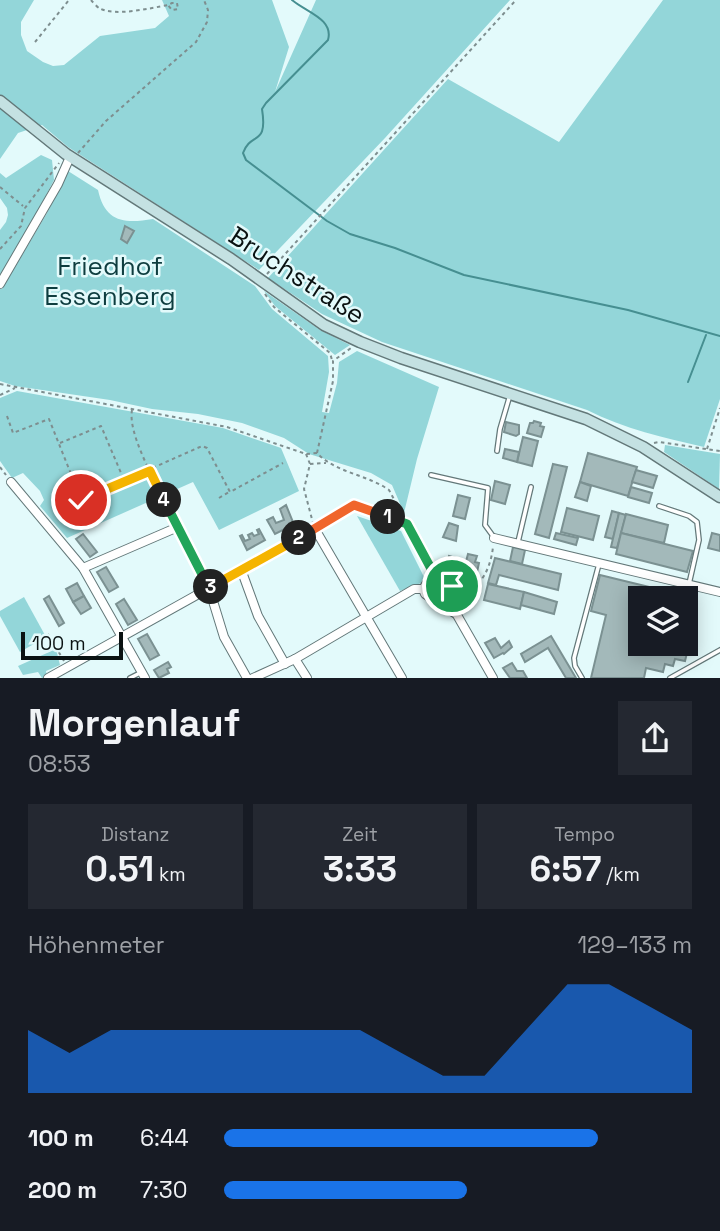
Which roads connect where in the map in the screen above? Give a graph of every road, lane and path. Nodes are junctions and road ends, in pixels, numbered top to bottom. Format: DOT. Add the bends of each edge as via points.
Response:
graph roads {
  1 [pos="69,0"];
  2 [pos="91,0"];
  3 [pos="204,0"];
  4 [pos="516,0"];
  5 [pos="169,5"];
  6 [pos="35,42"];
  7 [pos="0,101"];
  8 [pos="70,157"];
  9 [pos="0,187"];
  10 [pos="24,208"];
  11 [pos="0,249"];
  12 [pos="0,284"];
  13 [pos="261,284"];
  14 [pos="355,345"];
  15 [pos="333,361"];
  16 [pos="0,384"];
  17 [pos="15,388"];
  18 [pos="511,394"];
  19 [pos="0,395"];
  20 [pos="720,408"];
  21 [pos="132,409"];
  22 [pos="6,416"];
  23 [pos="59,444"];
  24 [pos="643,447"];
  25 [pos="706,450"];
  26 [pos="497,451"];
  27 [pos="720,451"];
  28 [pos="317,453"];
  29 [pos="306,454"];
  30 [pos="283,463"];
  31 [pos="327,463"];
  32 [pos="310,464"];
  33 [pos="0,467"];
  34 [pos="150,471"];
  35 [pos="431,475"];
  36 [pos="10,482"];
  37 [pos="124,482"];
  38 [pos="531,487"];
  39 [pos="230,492"];
  40 [pos="720,497"];
  41 [pos="163,498"];
  42 [pos="219,498"];
  43 [pos="81,500"];
  44 [pos="76,502"];
  45 [pos="659,506"];
  46 [pos="407,524"];
  47 [pos="178,527"];
  48 [pos="314,529"];
  49 [pos="494,538"];
  50 [pos="518,542"];
  51 [pos="600,562"];
  52 [pos="83,568"];
  53 [pos="242,572"];
  54 [pos="689,584"];
  55 [pos="209,588"];
  56 [pos="423,589"];
  57 [pos="720,592"];
  58 [pos="456,614"];
  59 [pos="366,617"];
  60 [pos="48,634"];
  61 [pos="122,638"];
  62 [pos="720,650"];
  63 [pos="295,659"];
  64 [pos="285,664"];
  65 [pos="68,668"];
  66 [pos="144,675"];
  67 [pos="48,678"];
  68 [pos="131,678"];
  69 [pos="247,678"];
  70 [pos="253,678"];
  71 [pos="307,678"];
  72 [pos="401,678"];
  73 [pos="493,678"];
  74 [pos="582,678"];
  75 [pos="670,678"];
  1 -- 6 [label="path"];
  2 -- 5 [label="path" via="112,11"];
  3 -- 8 [label="path" via="207,22 196,41"];
  4 -- 13 [label="path"];
  7 -- 8 [label="street, Bruchstraße"];
  8 -- 10 [label="path"];
  8 -- 12 [label="street"];
  8 -- 13 [label="street, Bruchstraße" via="230,259"];
  9 -- 10 [label="path"];
  10 -- 11 [label="path" via="22,226"];
  13 -- 15 [label="path" via="274,307 330,353"];
  13 -- 18 [label="street, Bruchstraße" via="324,325 360,342"];
  14 -- 15 [label="path"];
  15 -- 28 [label="path"];
  16 -- 17 [label="path"];
  17 -- 19 [label="path"];
  17 -- 21 [label="path"];
  18 -- 24 [label="street, Bruchstraße" via="586,419"];
  18 -- 26 [label="lane"];
  20 -- 25 [label="path"];
  21 -- 29 [label="path" via="227,427"];
  21 -- 34 [label="path" via="130,418"];
  22 -- 23 [label="path" via="13,433 49,419"];
  23 -- 37 [label="path" via="101,426"];
  23 -- 43 [label="path"];
  24 -- 25 [label="path" via="659,442"];
  24 -- 40 [label="street, Bruchstraße"];
  25 -- 27 [label="path"];
  28 -- 29 [label="path"];
  28 -- 31 [label="path"];
  29 -- 32 [label="path"];
  30 -- 39 [label="path"];
  31 -- 32 [label="path"];
  31 -- 46 [label="path" via="389,490"];
  32 -- 48 [label="path" via="304,489"];
  33 -- 36 [label="path"];
  34 -- 37 [label="path"];
  34 -- 39 [label="path" via="204,446"];
  34 -- 41 [label="path"];
  35 -- 49 [label="lane" via="488,488 485,525"];
  36 -- 52 [label="street"];
  37 -- 43 [label="path"];
  38 -- 50 [label="lane"];
  39 -- 42 [label="path"];
  41 -- 47 [label="lane"];
  43 -- 44 [label="path"];
  45 -- 54 [label="lane" via="697,522 699,540"];
  46 -- 48 [label="path" via="354,505"];
  46 -- 49 [label="path" via="435,576 445,576 459,589 477,586 493,554"];
  47 -- 52 [label="street"];
  47 -- 55 [label="street"];
  48 -- 53 [label="street"];
  48 -- 59 [label="street"];
  49 -- 50 [label="street"];
  50 -- 51 [label="street"];
  51 -- 54 [label="street"];
  51 -- 74 [label="lane" via="574,658"];
  52 -- 61 [label="street"];
  53 -- 55 [label="street"];
  53 -- 64 [label="street" via="258,616"];
  54 -- 57 [label="street"];
  55 -- 61 [label="street"];
  55 -- 69 [label="street" via="224,637"];
  56 -- 58 [label="street"];
  56 -- 58 [label="street" via="428,581 437,580"];
  56 -- 59 [label="street" via="414,589"];
  58 -- 73 [label="street"];
  59 -- 63 [label="street"];
  59 -- 72 [label="street"];
  60 -- 65 [label="path"];
  61 -- 65 [label="street"];
  61 -- 66 [label="street"];
  62 -- 75 [label="lane"];
  63 -- 64 [label="street"];
  63 -- 71 [label="street"];
  64 -- 70 [label="street"];
  65 -- 67 [label="street"];
  66 -- 68 [label="lane"];
}
